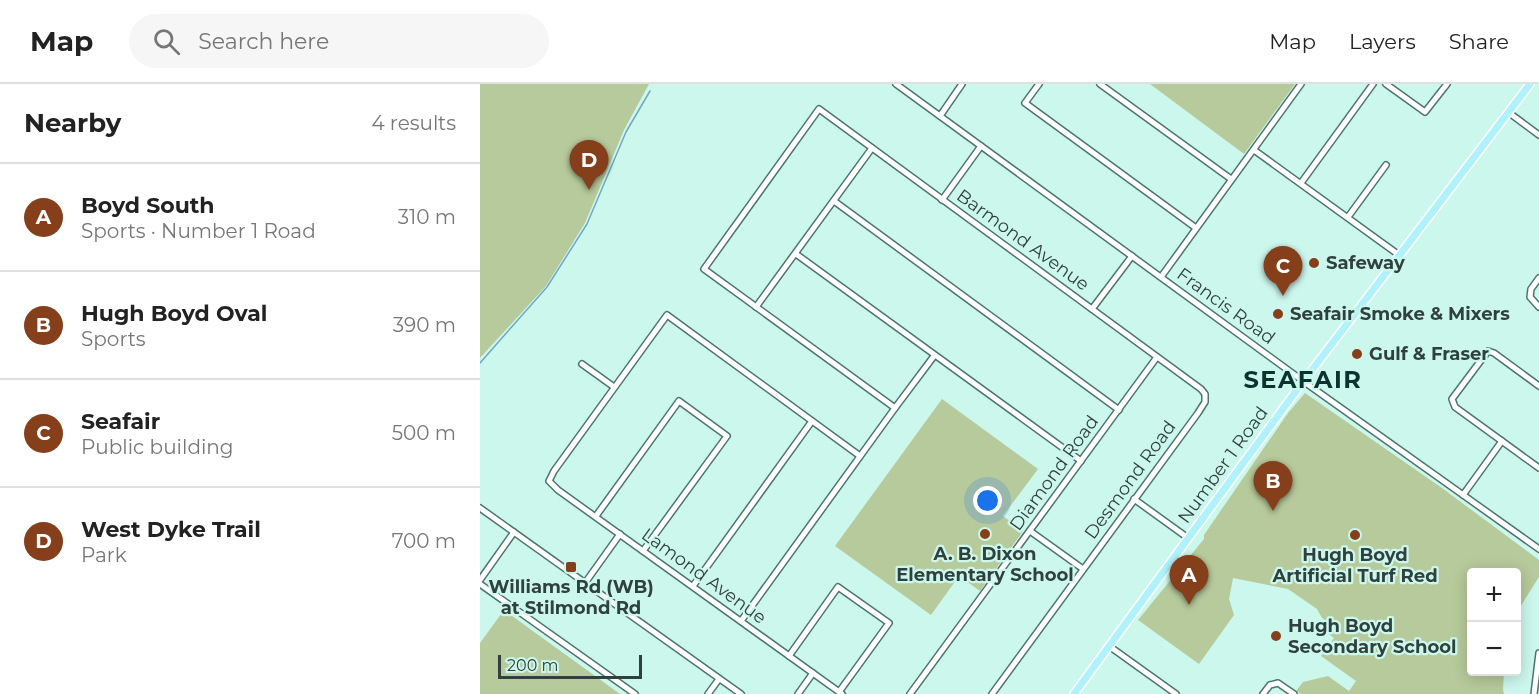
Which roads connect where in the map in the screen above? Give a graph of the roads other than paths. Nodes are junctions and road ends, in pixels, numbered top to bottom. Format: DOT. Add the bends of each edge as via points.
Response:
graph roads {
  1 [pos="896,84"];
  2 [pos="962,84"];
  3 [pos="1039,84"];
  4 [pos="1100,84"];
  5 [pos="1301,84"];
  6 [pos="1373,84"];
  7 [pos="1386,84"];
  8 [pos="1447,84"];
  9 [pos="1530,84"];
  10 [pos="1508,112"];
  11 [pos="940,116"];
  12 [pos="1539,135"];
  13 [pos="981,146"];
  14 [pos="872,148"];
  15 [pos="1254,150"];
  16 [pos="1386,165"];
  17 [pos="1231,179"];
  18 [pos="1300,183"];
  19 [pos="942,200"];
  20 [pos="834,201"];
  21 [pos="1348,217"];
  22 [pos="1196,228"];
  23 [pos="796,254"];
  24 [pos="1399,255"];
  25 [pos="1131,256"];
  26 [pos="1161,277"];
  27 [pos="1539,278"];
  28 [pos="756,307"];
  29 [pos="1539,307"];
  30 [pos="1092,309"];
  31 [pos="934,356"];
  32 [pos="1157,357"];
  33 [pos="582,364"];
  34 [pos="1303,381"];
  35 [pos="1539,386"];
  36 [pos="614,387"];
  37 [pos="1206,398"];
  38 [pos="895,408"];
  39 [pos="1119,410"];
  40 [pos="813,421"];
  41 [pos="1502,441"];
  42 [pos="860,456"];
  43 [pos="1081,461"];
  44 [pos="1539,468"];
  45 [pos="1463,495"];
  46 [pos="1134,499"];
  47 [pos="480,508"];
  48 [pos="596,516"];
  49 [pos="1030,531"];
  50 [pos="514,532"];
  51 [pos="620,534"];
  52 [pos="1188,538"];
  53 [pos="1539,549"];
  54 [pos="643,551"];
  55 [pos="1083,569"];
  56 [pos="480,582"];
  57 [pos="585,583"];
  58 [pos="693,586"];
  59 [pos="741,621"];
  60 [pos="1109,646"];
  61 [pos="1539,653"];
  62 [pos="789,656"];
  63 [pos="813,673"];
  64 [pos="719,679"];
  65 [pos="841,693"];
  66 [pos="635,694"];
  67 [pos="708,694"];
  68 [pos="741,694"];
  69 [pos="798,694"];
  70 [pos="910,694"];
  71 [pos="992,694"];
  72 [pos="1074,694"];
  73 [pos="1176,694"];
  74 [pos="1263,694"];
  75 [pos="1294,694"];
  76 [pos="1534,694"];
  1 -- 11 [label="street, Francis Road"];
  2 -- 11 [label="street"];
  3 -- 22 [label="street" via="1025,103"];
  4 -- 17 [label="street"];
  5 -- 15 [label="street"];
  6 -- 18 [label="street"];
  7 -- 8 [label="street" via="1425,112"];
  9 -- 10 [label="main road, Number 1 Road"];
  10 -- 12 [label="street"];
  10 -- 24 [label="main road, Number 1 Road"];
  11 -- 13 [label="street, Francis Road"];
  13 -- 19 [label="street"];
  13 -- 25 [label="street, Francis Road"];
  14 -- 19 [label="street, Barmond Avenue"];
  14 -- 20 [label="street"];
  14 -- 28 [label="street, Barmond Avenue" via="819,109 704,269"];
  15 -- 17 [label="street"];
  15 -- 18 [label="street"];
  16 -- 21 [label="street"];
  17 -- 22 [label="street"];
  18 -- 21 [label="street"];
  19 -- 30 [label="street, Barmond Avenue"];
  20 -- 23 [label="street"];
  20 -- 39 [label="street"];
  21 -- 24 [label="street"];
  22 -- 26 [label="street"];
  23 -- 28 [label="street"];
  23 -- 31 [label="street"];
  24 -- 34 [label="main road, Number 1 Road"];
  25 -- 26 [label="street, Francis Road"];
  25 -- 30 [label="street"];
  26 -- 34 [label="street, Francis Road"];
  27 -- 29 [label="street" via="1530,297"];
  28 -- 38 [label="street"];
  30 -- 32 [label="street, Barmond Avenue"];
  31 -- 38 [label="street"];
  31 -- 43 [label="street"];
  32 -- 37 [label="street, Barmond Avenue" via="1201,389"];
  32 -- 39 [label="street, Diamond Road"];
  33 -- 36 [label="street"];
  34 -- 45 [label="street, Francis Road"];
  34 -- 52 [label="main road, Number 1 Road"];
  35 -- 41 [label="street" via="1488,351 1454,396 1455,407"];
  36 -- 40 [label="street" via="666,315"];
  36 -- 48 [label="street, Lamond Avenue" via="549,481"];
  37 -- 46 [label="street, Desmond Road"];
  38 -- 42 [label="street"];
  39 -- 43 [label="street, Diamond Road"];
  40 -- 42 [label="street"];
  40 -- 58 [label="street"];
  41 -- 44 [label="street"];
  41 -- 45 [label="street"];
  42 -- 59 [label="street"];
  43 -- 49 [label="street, Diamond Road"];
  45 -- 53 [label="street, Francis Road"];
  46 -- 52 [label="street"];
  46 -- 55 [label="street, Desmond Road"];
  47 -- 50 [label="street"];
  48 -- 51 [label="street, Lamond Avenue"];
  48 -- 54 [label="street" via="679,401 727,436"];
  49 -- 55 [label="street"];
  49 -- 70 [label="street, Diamond Road"];
  50 -- 56 [label="street"];
  50 -- 57 [label="street"];
  51 -- 54 [label="street, Lamond Avenue"];
  51 -- 57 [label="street"];
  52 -- 60 [label="main road, Number 1 Road"];
  54 -- 58 [label="street, Lamond Avenue"];
  55 -- 71 [label="street, Desmond Road"];
  56 -- 66 [label="street"];
  57 -- 64 [label="street"];
  58 -- 59 [label="street, Lamond Avenue"];
  59 -- 62 [label="street, Lamond Avenue"];
  60 -- 72 [label="main road, Number 1 Road"];
  60 -- 73 [label="street"];
  61 -- 76 [label="street"];
  62 -- 63 [label="street, Lamond Avenue"];
  62 -- 65 [label="street" via="838,587 889,623"];
  63 -- 65 [label="street, Lamond Avenue"];
  63 -- 69 [label="street"];
  64 -- 67 [label="street"];
  64 -- 68 [label="street"];
  74 -- 75 [label="street" via="1270,685 1278,683"];
}
